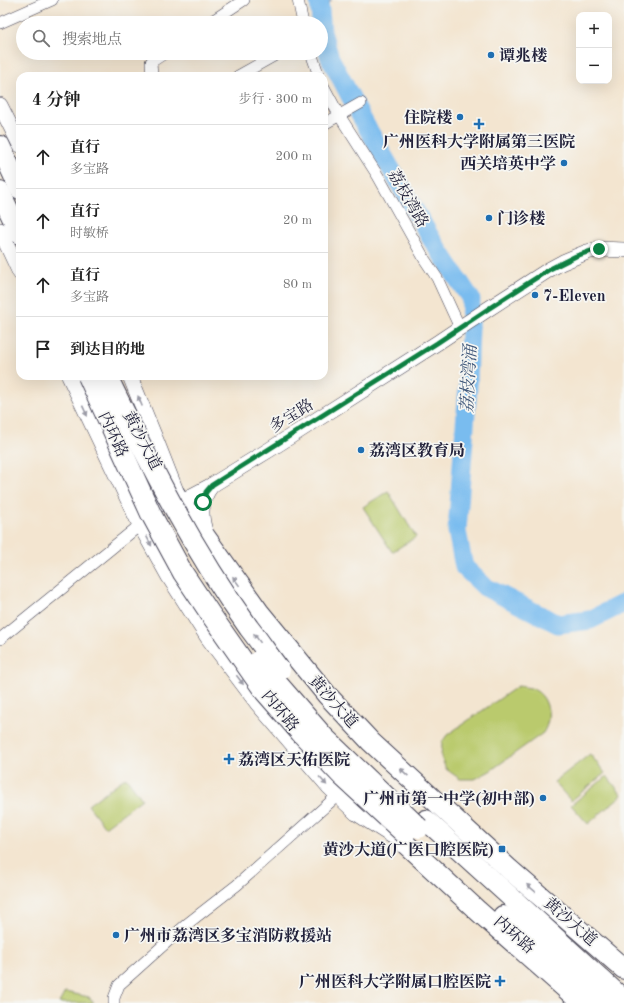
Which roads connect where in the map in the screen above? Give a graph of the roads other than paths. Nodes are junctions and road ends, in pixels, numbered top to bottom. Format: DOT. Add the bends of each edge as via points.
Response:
graph roads {
  1 [pos="52,0"];
  2 [pos="244,0"];
  3 [pos="298,0"];
  4 [pos="220,16"];
  5 [pos="301,16"];
  6 [pos="0,23"];
  7 [pos="154,60"];
  8 [pos="267,60"];
  9 [pos="313,60"];
  10 [pos="152,72"];
  11 [pos="245,72"];
  12 [pos="318,72"];
  13 [pos="328,94"];
  14 [pos="361,103"];
  15 [pos="0,105"];
  16 [pos="339,115"];
  17 [pos="328,122"];
  18 [pos="6,130"];
  19 [pos="16,141"];
  20 [pos="0,146"];
  21 [pos="0,154"];
  22 [pos="16,180"];
  23 [pos="16,188"];
  24 [pos="0,192"];
  25 [pos="0,195"];
  26 [pos="16,226"];
  27 [pos="16,227"];
  28 [pos="0,230"];
  29 [pos="624,250"];
  30 [pos="16,264"];
  31 [pos="460,328"];
  32 [pos="71,380"];
  33 [pos="94,380"];
  34 [pos="94,380"];
  35 [pos="95,380"];
  36 [pos="114,380"];
  37 [pos="132,380"];
  38 [pos="212,485"];
  39 [pos="141,496"];
  40 [pos="180,502"];
  41 [pos="140,524"];
  42 [pos="208,540"];
  43 [pos="259,612"];
  44 [pos="214,634"];
  45 [pos="0,639"];
  46 [pos="311,747"];
  47 [pos="337,796"];
  48 [pos="423,824"];
  49 [pos="403,842"];
  50 [pos="502,888"];
  51 [pos="546,952"];
  52 [pos="624,968"];
  53 [pos="624,984"];
  54 [pos="624,1000"];
  55 [pos="114,1003"];
  56 [pos="582,1003"];
  57 [pos="603,1003"];
  1 -- 6 [label="street"];
  2 -- 4 [label="street"];
  3 -- 5 [label="street"];
  7 -- 10 [label="street" via="151,62"];
  8 -- 11 [label="street"];
  9 -- 12 [label="street"];
  13 -- 16 [label="street, 荔枝湾路"];
  14 -- 16 [label="street"];
  15 -- 18 [label="main road"];
  16 -- 17 [label="street"];
  16 -- 31 [label="street, 荔枝湾路" via="437,278"];
  18 -- 19 [label="main road"];
  20 -- 22 [label="highway"];
  21 -- 23 [label="highway"];
  24 -- 26 [label="highway"];
  25 -- 27 [label="highway"];
  28 -- 30 [label="main road"];
  29 -- 31 [label="main road, 多宝路" via="599,249 576,256 550,269"];
  31 -- 38 [label="main road, 多宝路"];
  32 -- 41 [label="main road, one-way"];
  33 -- 39 [label="highway, 黄沙大道"];
  34 -- 57 [label="highway, 内环路, bridge" via="151,514 183,573 266,692 318,753 360,794 512,932"];
  35 -- 48 [label="highway, 内环路, bridge" via="201,555 276,665 322,718"];
  36 -- 40 [label="highway, 黄沙大道" via="156,465"];
  40 -- 37 [label="main road, one-way"];
  38 -- 40 [label="main road, 多宝路"];
  38 -- 42 [label="main road" via="206,492 202,516"];
  39 -- 40 [label="main road" via="158,503"];
  40 -- 42 [label="highway, 黄沙大道"];
  41 -- 44 [label="main road, one-way" via="169,577"];
  41 -- 45 [label="street"];
  43 -- 42 [label="highway, 黄沙大道, one-way"];
  43 -- 44 [label="highway" via="243,606 236,607 224,616"];
  52 -- 43 [label="highway, 黄沙大道, one-way" via="509,869 371,742 327,695"];
  44 -- 46 [label="highway"];
  44 -- 47 [label="main road, one-way" via="257,703"];
  46 -- 49 [label="highway"];
  46 -- 51 [label="highway"];
  47 -- 49 [label="main road" via="367,821"];
  47 -- 55 [label="street" via="119,985"];
  48 -- 50 [label="highway, 内环路"];
  48 -- 51 [label="highway" via="524,926"];
  49 -- 56 [label="highway"];
  50 -- 53 [label="highway"];
  50 -- 54 [label="highway, 内环路"];
  51 -- 57 [label="highway"];
}
